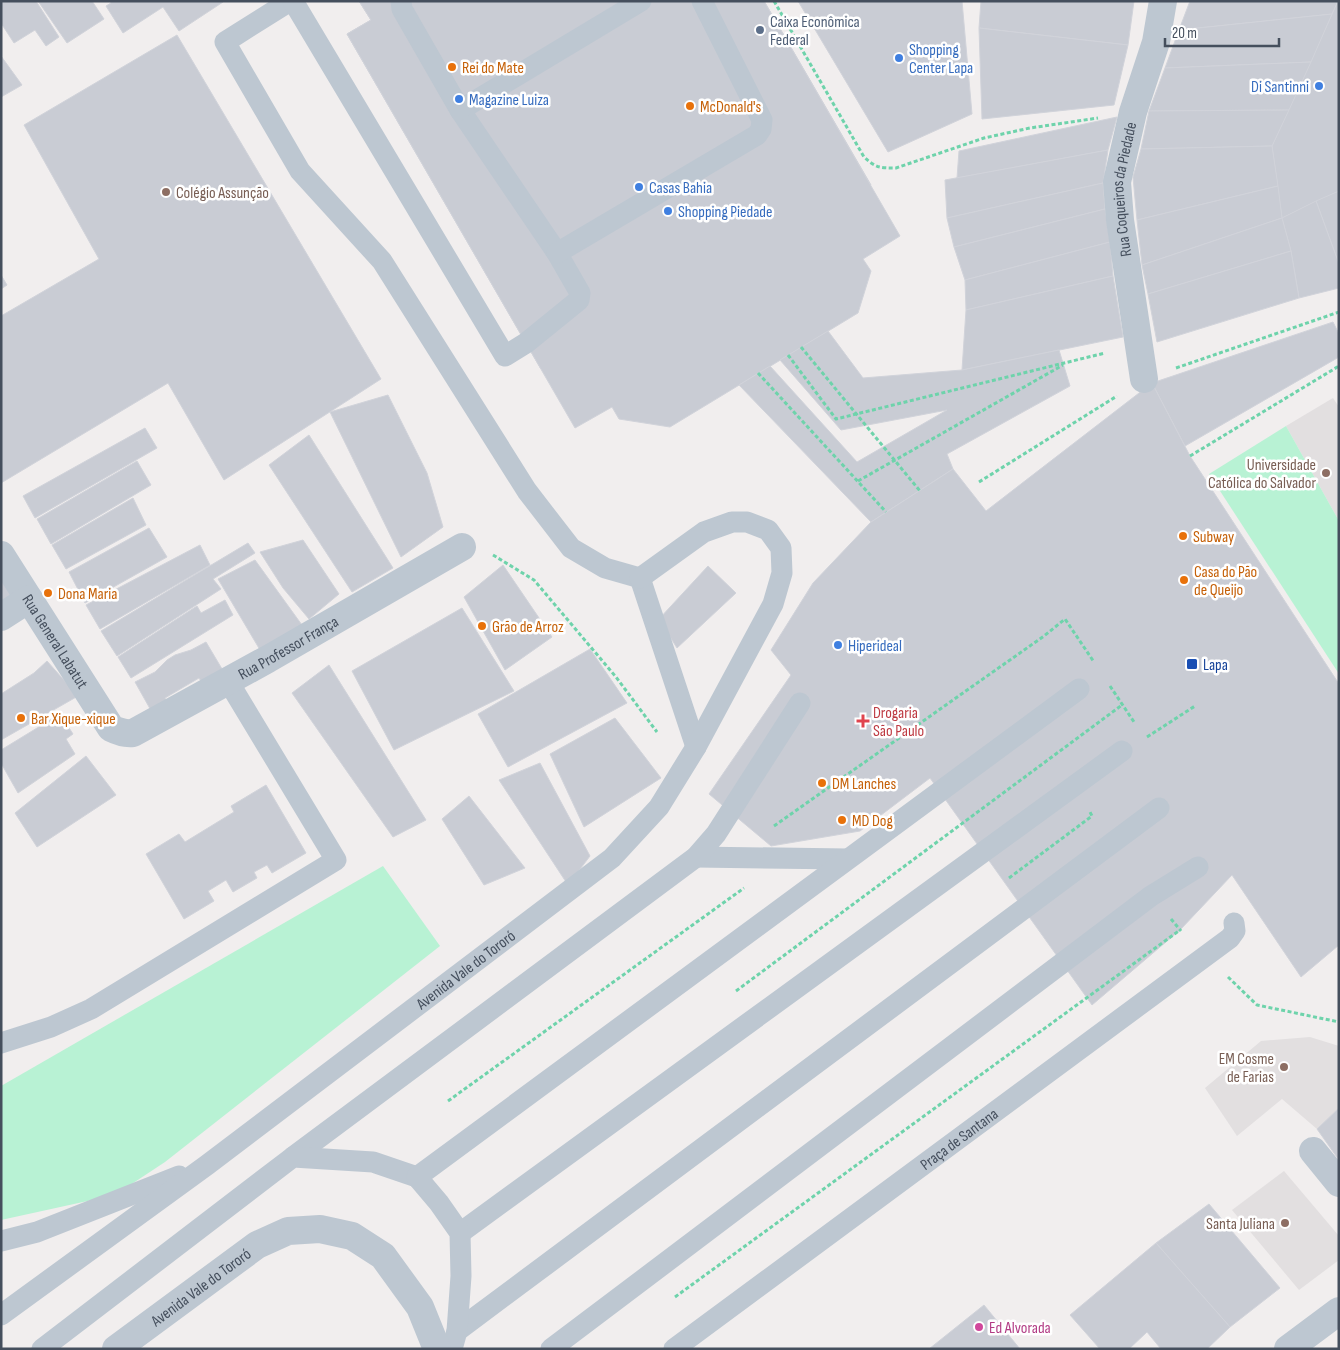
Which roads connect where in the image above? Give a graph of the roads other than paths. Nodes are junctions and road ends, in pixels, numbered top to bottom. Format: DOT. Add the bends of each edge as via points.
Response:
graph roads {
  1 [pos="291,1"];
  2 [pos="401,1"];
  3 [pos="641,1"];
  4 [pos="702,1"];
  5 [pos="1163,1"];
  6 [pos="460,110"];
  7 [pos="557,253"];
  8 [pos="1144,379"];
  9 [pos="462,547"];
  10 [pos="1,555"];
  11 [pos="640,578"];
  12 [pos="29,599"];
  13 [pos="1,616"];
  14 [pos="228,681"];
  15 [pos="1079,689"];
  16 [pos="800,703"];
  17 [pos="111,728"];
  18 [pos="696,747"];
  19 [pos="1122,752"];
  20 [pos="1159,808"];
  21 [pos="696,857"];
  22 [pos="847,859"];
  23 [pos="1198,867"];
  24 [pos="1234,923"];
  25 [pos="1,1043"];
  26 [pos="1313,1152"];
  27 [pos="293,1157"];
  28 [pos="207,1165"];
  29 [pos="417,1177"];
  30 [pos="1339,1183"];
  31 [pos="460,1233"];
  32 [pos="1,1242"];
  33 [pos="1339,1311"];
  34 [pos="1,1315"];
  35 [pos="449,1343"];
  36 [pos="42,1349"];
  37 [pos="116,1349"];
  38 [pos="551,1349"];
  39 [pos="674,1349"];
  40 [pos="1288,1349"];
  1 -- 7 [label="lane" via="505,356 526,344 578,300 580,294"];
  1 -- 11 [label="lane" via="225,42 300,171 382,261 527,491 571,548 605,568"];
  2 -- 6 [label="lane" via="402,9"];
  3 -- 6 [label="lane"];
  4 -- 7 [label="lane" via="762,120 761,129 757,135"];
  5 -- 8 [label="street, Rua Coqueiros da Piedade" via="1156,42 1133,112 1117,182"];
  6 -- 7 [label="lane"];
  9 -- 14 [label="street, Rua Professor França"];
  10 -- 12 [label="street, Rua General Labatut"];
  11 -- 18 [label="lane"];
  11 -- 18 [label="lane, Avenida Vale do Tororó" via="704,532 732,522 748,522 768,530 781,548 782,573 772,604"];
  12 -- 13 [label="street"];
  12 -- 17 [label="street, Rua General Labatut"];
  14 -- 17 [label="street, Rua Professor França" via="133,733 119,733"];
  14 -- 25 [label="lane" via="336,860 90,1009 51,1027"];
  15 -- 22 [label="lane"];
  16 -- 21 [label="lane" via="716,834"];
  18 -- 28 [label="lane, Avenida Vale do Tororó" via="659,807 612,858"];
  19 -- 31 [label="lane"];
  20 -- 35 [label="lane"];
  21 -- 22 [label="lane"];
  21 -- 27 [label="lane"];
  22 -- 29 [label="lane"];
  23 -- 38 [label="lane" via="1151,896"];
  24 -- 39 [label="lane, Praça de Santana" via="1235,931 1230,938"];
  26 -- 30 [label="street"];
  27 -- 29 [label="lane" via="373,1162"];
  27 -- 36 [label="lane"];
  28 -- 32 [label="lane, Avenida Vale do Tororó" via="37,1232"];
  28 -- 34 [label="lane, Avenida Vale do Tororó"];
  29 -- 31 [label="lane"];
  31 -- 35 [label="lane" via="461,1276"];
  33 -- 40 [label="street"];
  35 -- 37 [label="street, Avenida Vale do Tororó" via="383,1256 352,1236 320,1229 288,1231 257,1245"];
}
